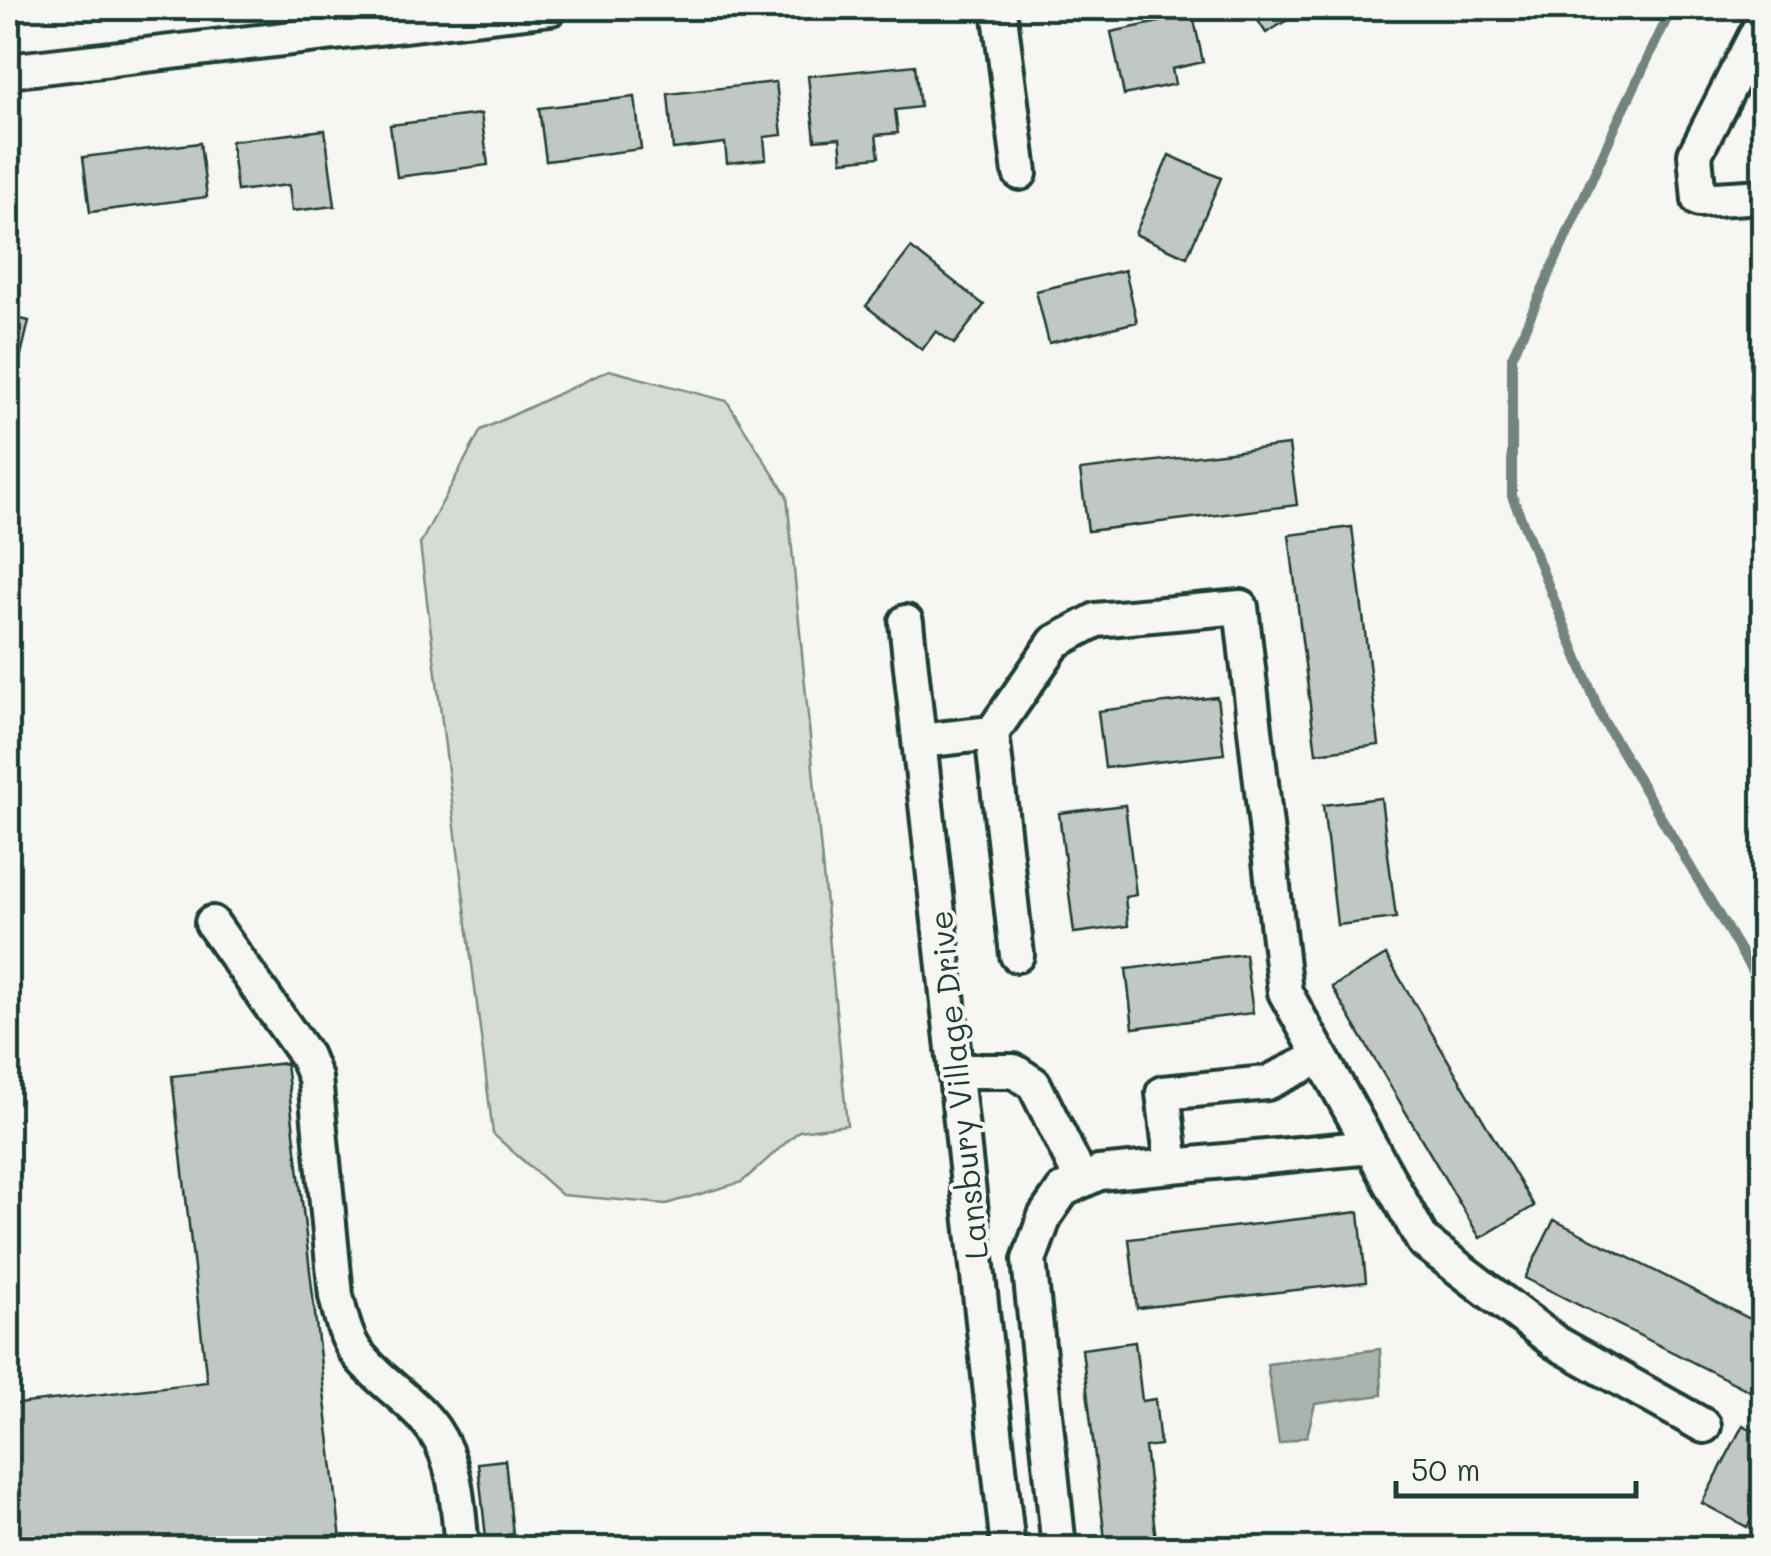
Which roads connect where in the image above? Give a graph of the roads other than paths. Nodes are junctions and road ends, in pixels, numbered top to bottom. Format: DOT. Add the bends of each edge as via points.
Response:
graph roads {
  1 [pos="551,8"];
  2 [pos="1000,8"];
  3 [pos="492,11"];
  4 [pos="1759,35"];
  5 [pos="8,71"];
  6 [pos="1020,173"];
  7 [pos="1764,196"];
  8 [pos="906,622"];
  9 [pos="992,733"];
  10 [pos="920,741"];
  11 [pos="212,923"];
  12 [pos="1018,955"];
  13 [pos="1320,1057"];
  14 [pos="955,1071"];
  15 [pos="1370,1147"];
  16 [pos="1172,1165"];
  17 [pos="1082,1181"];
  18 [pos="1704,1426"];
  19 [pos="462,1548"];
  20 [pos="1008,1548"];
  21 [pos="1059,1548"];
  1 -- 3 [label="street"];
  2 -- 6 [label="street"];
  3 -- 5 [label="street"];
  4 -- 7 [label="street" via="1696,154 1700,200"];
  8 -- 10 [label="street, Lansbury Village Drive"];
  9 -- 10 [label="street"];
  9 -- 12 [label="street"];
  9 -- 13 [label="street" via="1055,642 1096,620 1241,607 1285,992"];
  10 -- 14 [label="street, Lansbury Village Drive"];
  11 -- 19 [label="street" via="315,1078 344,1328 355,1352 434,1430 448,1458"];
  13 -- 15 [label="street"];
  13 -- 16 [label="street" via="1266,1084 1163,1092"];
  14 -- 17 [label="street" via="1014,1070 1034,1084"];
  14 -- 20 [label="street, Lansbury Village Drive"];
  15 -- 16 [label="street"];
  15 -- 18 [label="street" via="1423,1242 1555,1342"];
  16 -- 17 [label="street" via="1098,1173"];
  17 -- 21 [label="street" via="1064,1190 1045,1216 1029,1260"];
}
